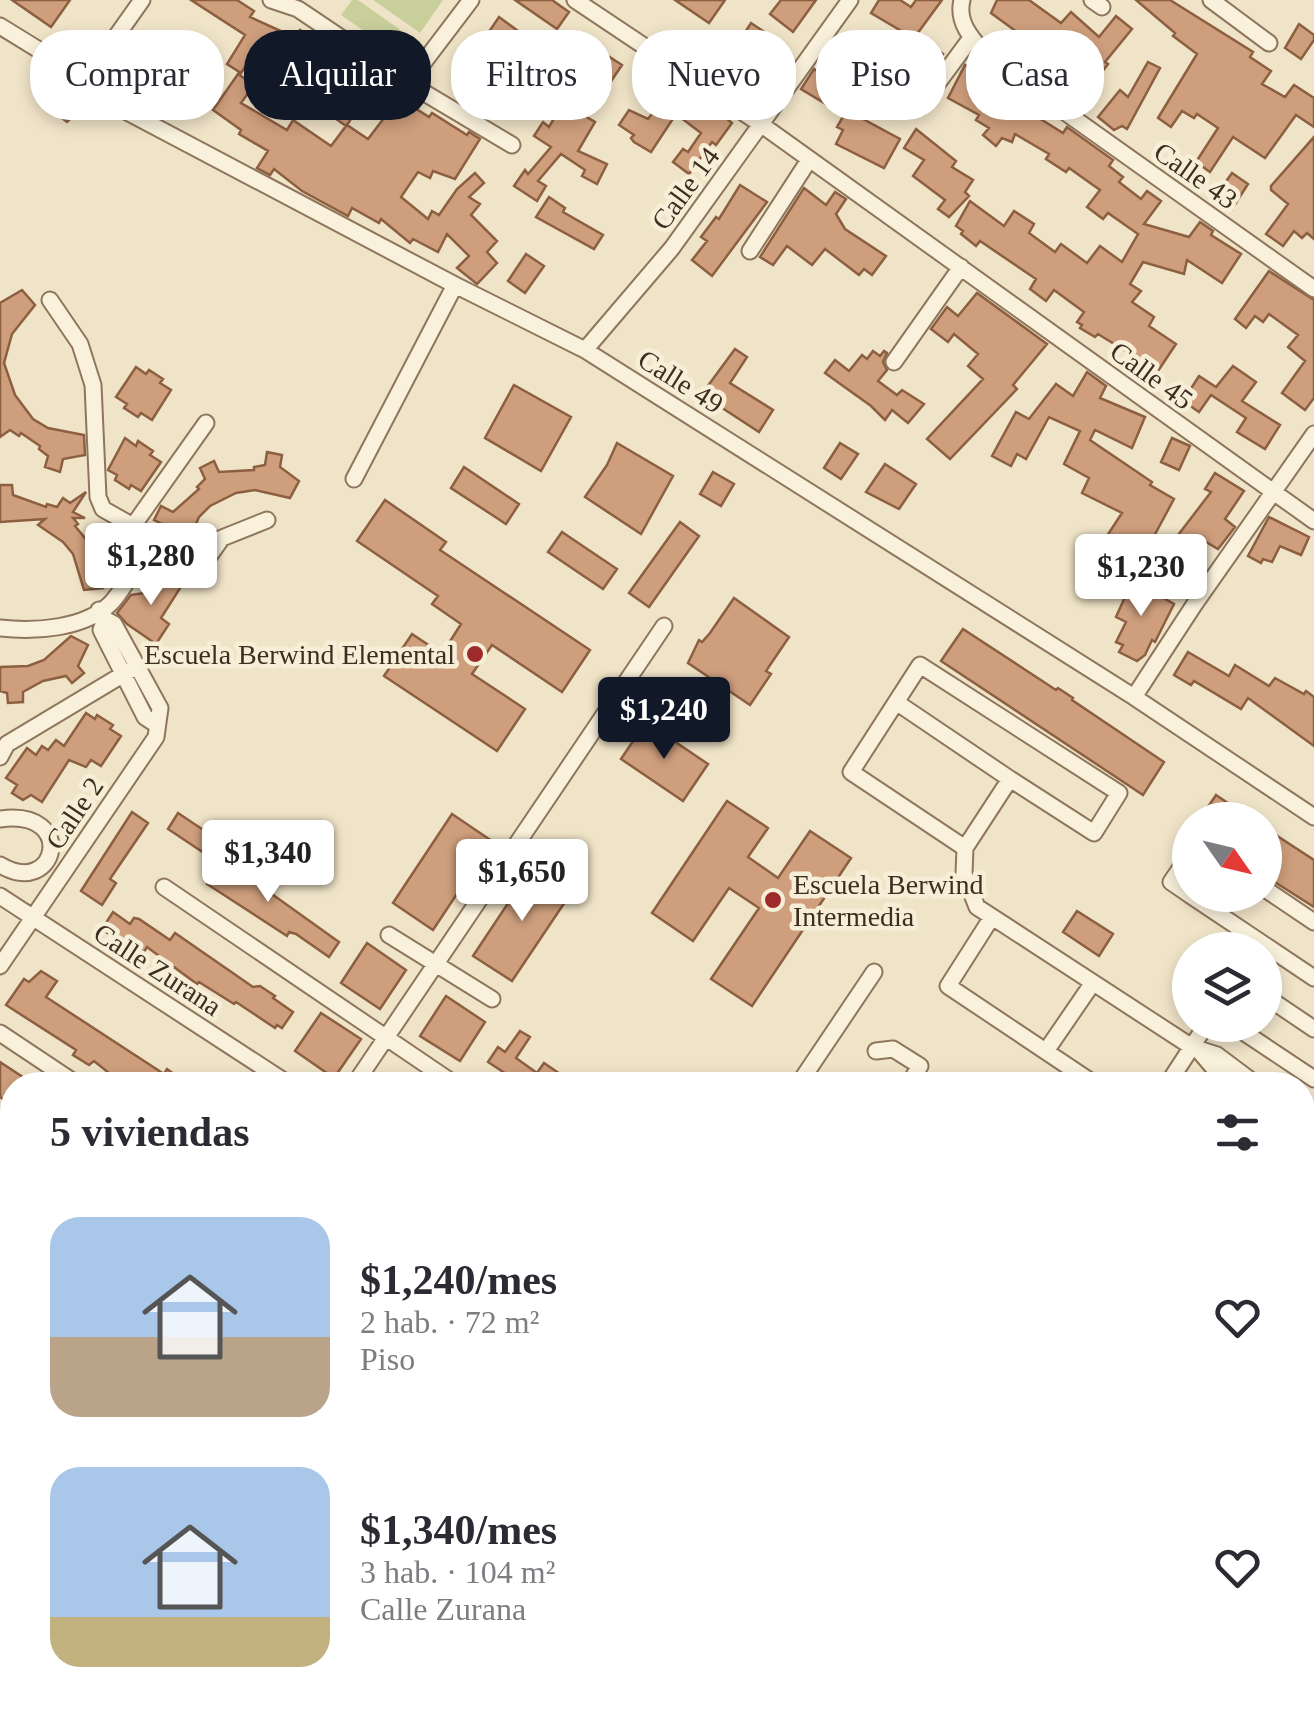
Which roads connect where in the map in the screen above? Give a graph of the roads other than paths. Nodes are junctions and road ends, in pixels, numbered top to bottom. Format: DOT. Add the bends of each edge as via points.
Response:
graph roads {
  1 [pos="142,0"];
  2 [pos="270,0"];
  3 [pos="471,0"];
  4 [pos="575,0"];
  5 [pos="850,0"];
  6 [pos="962,0"];
  7 [pos="1210,0"];
  8 [pos="1248,0"];
  9 [pos="1237,17"];
  10 [pos="0,26"];
  11 [pos="121,30"];
  12 [pos="329,30"];
  13 [pos="966,30"];
  14 [pos="1269,43"];
  15 [pos="30,44"];
  16 [pos="966,44"];
  17 [pos="431,53"];
  18 [pos="946,72"];
  19 [pos="431,97"];
  20 [pos="143,120"];
  21 [pos="1077,120"];
  22 [pos="762,125"];
  23 [pos="512,146"];
  24 [pos="809,160"];
  25 [pos="750,251"];
  26 [pos="961,267"];
  27 [pos="455,285"];
  28 [pos="1314,289"];
  29 [pos="50,300"];
  30 [pos="585,350"];
  31 [pos="894,362"];
  32 [pos="206,423"];
  33 [pos="1314,434"];
  34 [pos="354,479"];
  35 [pos="1274,494"];
  36 [pos="266,520"];
  37 [pos="1314,521"];
  38 [pos="133,526"];
  39 [pos="142,557"];
  40 [pos="102,615"];
  41 [pos="664,626"];
  42 [pos="0,628"];
  43 [pos="130,670"];
  44 [pos="1134,697"];
  45 [pos="896,702"];
  46 [pos="0,756"];
  47 [pos="1010,779"];
  48 [pos="1314,817"];
  49 [pos="0,820"];
  50 [pos="964,848"];
  51 [pos="0,865"];
  52 [pos="164,887"];
  53 [pos="0,896"];
  54 [pos="1282,900"];
  55 [pos="1213,912"];
  56 [pos="32,917"];
  57 [pos="992,917"];
  58 [pos="1314,922"];
  59 [pos="1240,932"];
  60 [pos="389,935"];
  61 [pos="1282,959"];
  62 [pos="435,965"];
  63 [pos="0,966"];
  64 [pos="874,972"];
  65 [pos="1314,978"];
  66 [pos="1092,984"];
  67 [pos="492,999"];
  68 [pos="1282,1007"];
  69 [pos="1314,1029"];
  70 [pos="0,1033"];
  71 [pos="385,1038"];
  72 [pos="1199,1042"];
  73 [pos="1258,1042"];
  74 [pos="1196,1049"];
  75 [pos="876,1050"];
  76 [pos="1046,1052"];
  77 [pos="58,1072"];
  78 [pos="270,1072"];
  79 [pos="363,1072"];
  80 [pos="436,1072"];
  81 [pos="807,1072"];
  82 [pos="916,1072"];
  83 [pos="1076,1072"];
  84 [pos="1177,1072"];
  85 [pos="1216,1072"];
  86 [pos="1240,1072"];
  87 [pos="1303,1072"];
  1 -- 11 [label="street"];
  2 -- 12 [label="street"];
  3 -- 17 [label="street"];
  4 -- 22 [label="street, Calle 45"];
  5 -- 22 [label="street, Calle 14"];
  6 -- 13 [label="street, Calle 43"];
  7 -- 9 [label="street"];
  8 -- 9 [label="street"];
  9 -- 14 [label="street"];
  10 -- 15 [label="street, Calle 49"];
  16 -- 18 [label="street"];
  19 -- 23 [label="street"];
  20 -- 27 [label="street, Calle 49"];
  21 -- 28 [label="street, Calle 43"];
  22 -- 24 [label="street, Calle 45"];
  22 -- 30 [label="street, Calle 14" via="672,248"];
  24 -- 25 [label="street"];
  24 -- 26 [label="street, Calle 45"];
  26 -- 31 [label="street"];
  26 -- 35 [label="street, Calle 45"];
  27 -- 30 [label="street, Calle 49"];
  27 -- 34 [label="street"];
  29 -- 38 [label="street" via="80,344 93,385 98,497 103,508"];
  30 -- 44 [label="street, Calle 49"];
  32 -- 38 [label="street"];
  33 -- 35 [label="street"];
  35 -- 37 [label="street, Calle 45"];
  35 -- 44 [label="street"];
  36 -- 39 [label="street" via="222,538 194,564"];
  38 -- 39 [label="street"];
  39 -- 40 [label="street"];
  40 -- 42 [label="street" via="32,632"];
  40 -- 43 [label="street" via="114,624"];
  41 -- 62 [label="street"];
  43 -- 46 [label="street" via="7,744"];
  43 -- 56 [label="street, Calle 2" via="160,708 157,731"];
  44 -- 48 [label="street, Calle 49"];
  45 -- 47 [label="street"];
  45 -- 47 [label="street" via="920,665 1119,792 1094,833"];
  45 -- 50 [label="street" via="850,772"];
  47 -- 50 [label="street"];
  49 -- 51 [label="street" via="33,820 52,845 38,871 20,874"];
  50 -- 57 [label="street" via="964,874 977,907"];
  52 -- 71 [label="street"];
  53 -- 56 [label="street, Calle Zurana"];
  54 -- 58 [label="street"];
  55 -- 59 [label="street"];
  56 -- 63 [label="street, Calle 2"];
  56 -- 78 [label="street, Calle Zurana"];
  57 -- 66 [label="street"];
  57 -- 76 [label="street" via="948,986"];
  60 -- 62 [label="street"];
  61 -- 65 [label="street"];
  62 -- 67 [label="street"];
  62 -- 71 [label="street"];
  64 -- 81 [label="street"];
  66 -- 74 [label="street"];
  66 -- 76 [label="street"];
  68 -- 69 [label="street"];
  70 -- 77 [label="street"];
  71 -- 79 [label="street"];
  71 -- 80 [label="street"];
  72 -- 74 [label="street"];
  73 -- 87 [label="street"];
  74 -- 84 [label="street"];
  74 -- 85 [label="street"];
  74 -- 86 [label="street"];
  75 -- 82 [label="street" via="893,1049 920,1066"];
  76 -- 83 [label="street"];
}
